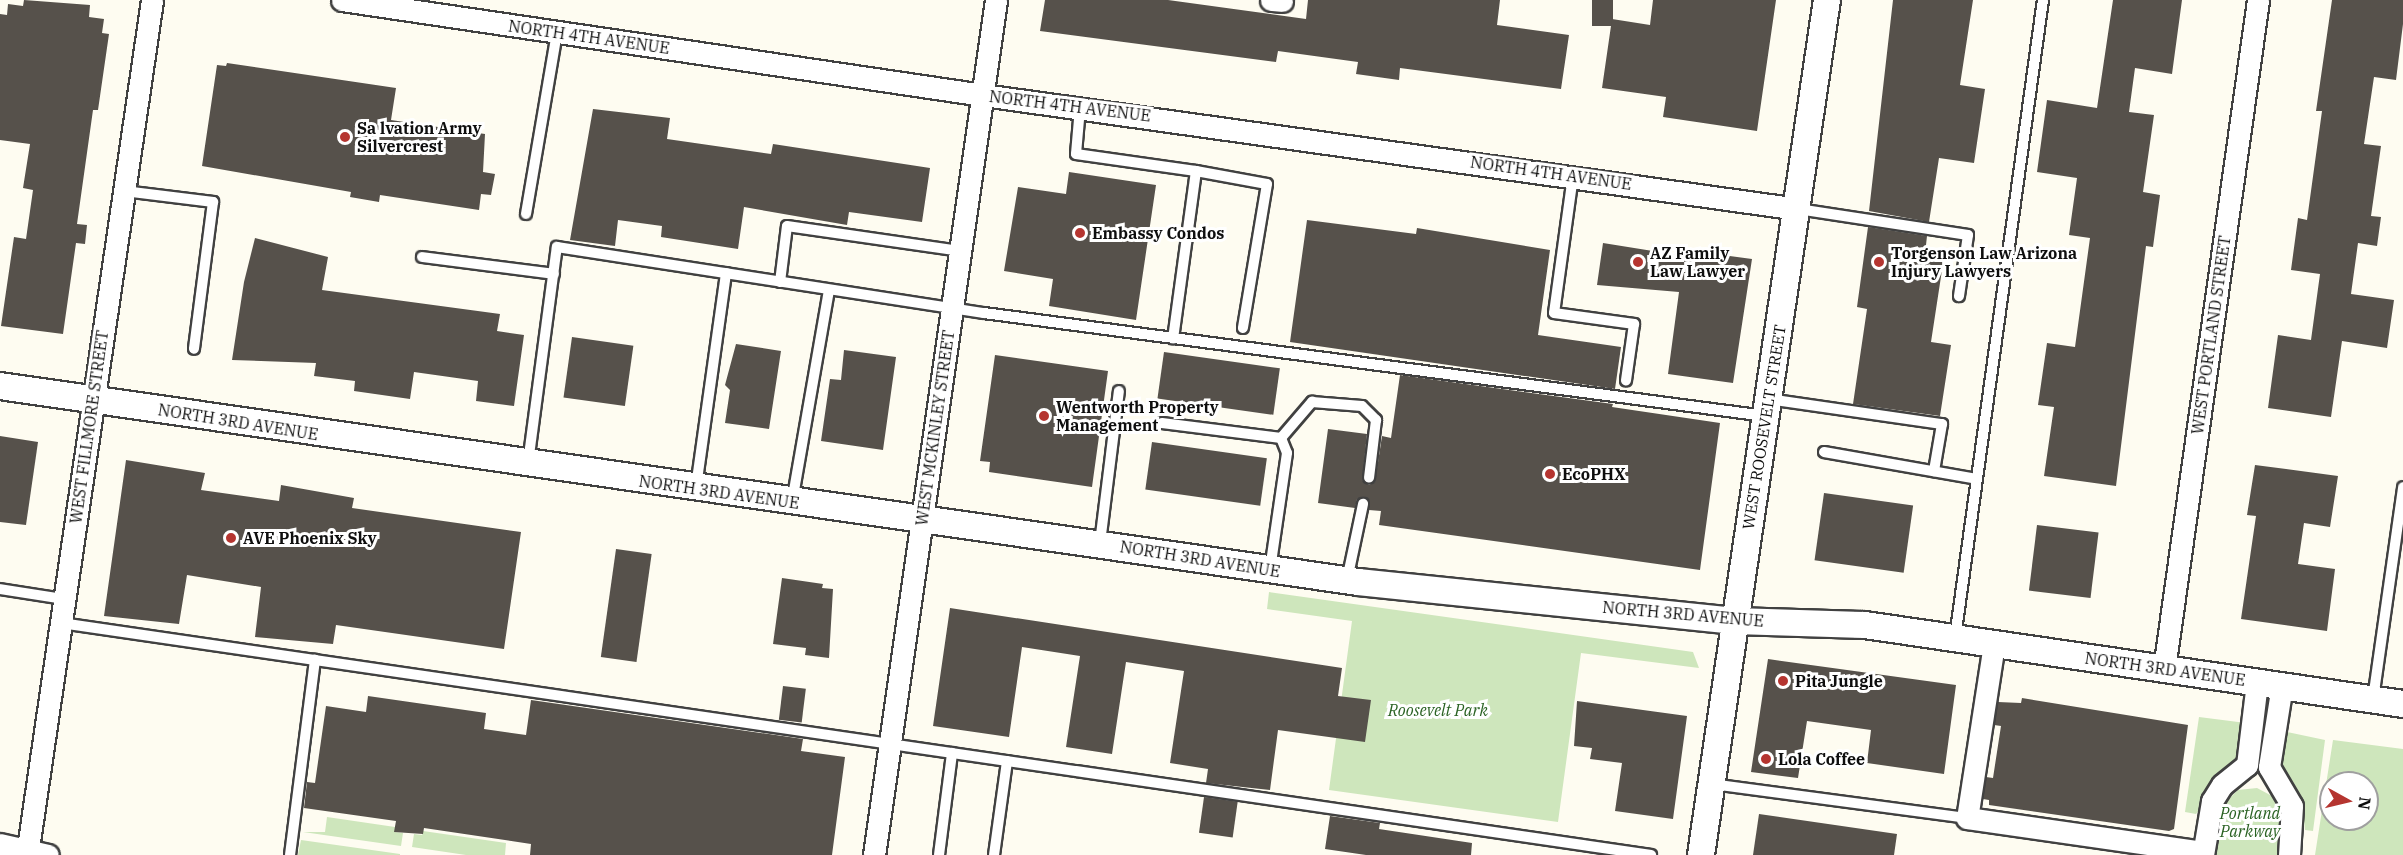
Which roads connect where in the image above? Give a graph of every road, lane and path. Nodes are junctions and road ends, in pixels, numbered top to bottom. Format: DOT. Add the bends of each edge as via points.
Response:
graph roads {
  1 [pos="152,0"];
  2 [pos="342,0"];
  3 [pos="996,0"];
  4 [pos="1827,0"];
  5 [pos="2043,0"];
  6 [pos="2258,0"];
  7 [pos="557,32"];
  8 [pos="983,95"];
  9 [pos="1080,108"];
  10 [pos="1196,171"];
  11 [pos="1573,176"];
  12 [pos="124,191"];
  13 [pos="1798,209"];
  14 [pos="526,214"];
  15 [pos="961,251"];
  16 [pos="422,257"];
  17 [pos="726,273"];
  18 [pos="554,274"];
  19 [pos="780,282"];
  20 [pos="829,290"];
  21 [pos="1959,296"];
  22 [pos="952,309"];
  23 [pos="1243,328"];
  24 [pos="1173,339"];
  25 [pos="194,349"];
  26 [pos="1626,380"];
  27 [pos="0,386"];
  28 [pos="1119,391"];
  29 [pos="93,400"];
  30 [pos="1766,407"];
  31 [pos="1162,423"];
  32 [pos="1281,438"];
  33 [pos="1824,452"];
  34 [pos="528,465"];
  35 [pos="1934,471"];
  36 [pos="1369,478"];
  37 [pos="1977,479"];
  38 [pos="2403,487"];
  39 [pos="696,489"];
  40 [pos="792,502"];
  41 [pos="1363,504"];
  42 [pos="922,520"];
  43 [pos="1100,543"];
  44 [pos="1270,570"];
  45 [pos="1347,580"];
  46 [pos="0,589"];
  47 [pos="64,599"];
  48 [pos="1735,621"];
  49 [pos="61,623"];
  50 [pos="1955,638"];
  51 [pos="1994,644"];
  52 [pos="315,660"];
  53 [pos="2164,669"];
  54 [pos="2269,683"];
  55 [pos="2373,699"];
  56 [pos="2403,704"];
  57 [pos="890,744"];
  58 [pos="952,753"];
  59 [pos="1007,761"];
  60 [pos="2247,765"];
  61 [pos="2269,767"];
  62 [pos="1711,784"];
  63 [pos="1967,818"];
  64 [pos="0,844"];
  65 [pos="27,854"];
  66 [pos="2203,854"];
  67 [pos="48,855"];
  68 [pos="290,855"];
  69 [pos="874,855"];
  70 [pos="939,855"];
  71 [pos="994,855"];
  72 [pos="1651,855"];
  73 [pos="1701,855"];
  74 [pos="2289,855"];
  1 -- 12 [label="street, WEST FILLMORE STREET"];
  2 -- 7 [label="street, NORTH 4TH AVENUE"];
  3 -- 8 [label="street, WEST MCKINLEY STREET"];
  4 -- 13 [label="street, WEST ROOSEVELT STREET"];
  5 -- 37 [label="lane"];
  6 -- 53 [label="street, WEST PORTLAND STREET"];
  7 -- 8 [label="street, NORTH 4TH AVENUE"];
  7 -- 14 [label="lane"];
  8 -- 9 [label="street, NORTH 4TH AVENUE"];
  8 -- 15 [label="street, WEST MCKINLEY STREET"];
  9 -- 10 [label="lane" via="1076,154"];
  9 -- 11 [label="street, NORTH 4TH AVENUE"];
  10 -- 23 [label="lane" via="1267,184"];
  10 -- 24 [label="lane"];
  11 -- 13 [label="street, NORTH 4TH AVENUE"];
  11 -- 26 [label="lane" via="1554,314 1634,324"];
  12 -- 25 [label="lane" via="213,202"];
  12 -- 29 [label="street, WEST FILLMORE STREET"];
  13 -- 21 [label="lane" via="1968,235"];
  13 -- 30 [label="street, WEST ROOSEVELT STREET"];
  15 -- 19 [label="lane" via="787,226"];
  15 -- 22 [label="street, WEST MCKINLEY STREET"];
  16 -- 18 [label="lane"];
  17 -- 18 [label="lane" via="557,247"];
  17 -- 19 [label="lane"];
  17 -- 39 [label="lane"];
  18 -- 34 [label="lane"];
  19 -- 20 [label="lane"];
  20 -- 22 [label="lane"];
  20 -- 40 [label="lane"];
  22 -- 24 [label="lane"];
  22 -- 42 [label="street, WEST MCKINLEY STREET"];
  24 -- 30 [label="lane"];
  27 -- 29 [label="street, NORTH 3RD AVENUE"];
  28 -- 43 [label="lane"];
  29 -- 34 [label="street, NORTH 3RD AVENUE"];
  29 -- 47 [label="street, WEST FILLMORE STREET"];
  30 -- 35 [label="lane" via="1942,424"];
  30 -- 48 [label="street, WEST ROOSEVELT STREET"];
  31 -- 32 [label="lane"];
  32 -- 36 [label="lane" via="1312,402 1362,406 1376,420"];
  32 -- 44 [label="lane" via="1287,453"];
  33 -- 35 [label="lane"];
  34 -- 39 [label="street, NORTH 3RD AVENUE"];
  35 -- 37 [label="lane"];
  37 -- 50 [label="lane"];
  38 -- 55 [label="lane"];
  39 -- 40 [label="street, NORTH 3RD AVENUE"];
  40 -- 42 [label="street, NORTH 3RD AVENUE"];
  41 -- 45 [label="lane"];
  42 -- 43 [label="street, NORTH 3RD AVENUE"];
  42 -- 57 [label="street, WEST MCKINLEY STREET"];
  43 -- 44 [label="street, NORTH 3RD AVENUE"];
  44 -- 45 [label="street, NORTH 3RD AVENUE"];
  45 -- 48 [label="street, NORTH 3RD AVENUE"];
  46 -- 47 [label="lane"];
  47 -- 49 [label="street, WEST FILLMORE STREET"];
  48 -- 50 [label="street, NORTH 3RD AVENUE" via="1865,625"];
  48 -- 62 [label="street, WEST ROOSEVELT STREET"];
  49 -- 52 [label="lane"];
  49 -- 65 [label="street, WEST FILLMORE STREET"];
  50 -- 51 [label="street, NORTH 3RD AVENUE"];
  51 -- 53 [label="street, NORTH 3RD AVENUE"];
  51 -- 63 [label="street"];
  52 -- 57 [label="lane"];
  52 -- 68 [label="lane"];
  53 -- 54 [label="street, NORTH 3RD AVENUE"];
  54 -- 55 [label="street, NORTH 3RD AVENUE"];
  54 -- 60 [label="street"];
  54 -- 61 [label="street"];
  55 -- 56 [label="street, NORTH 3RD AVENUE"];
  57 -- 58 [label="lane"];
  57 -- 69 [label="street, WEST MCKINLEY STREET"];
  58 -- 59 [label="lane"];
  58 -- 70 [label="lane"];
  59 -- 71 [label="lane"];
  59 -- 72 [label="lane"];
  60 -- 61 [label="street"];
  60 -- 66 [label="street" via="2222,785 2212,801"];
  61 -- 74 [label="street" via="2292,806"];
  62 -- 63 [label="lane"];
  62 -- 73 [label="street, WEST ROOSEVELT STREET"];
  63 -- 66 [label="street"];
  64 -- 65 [label="street"];
  65 -- 67 [label="street"];
}
